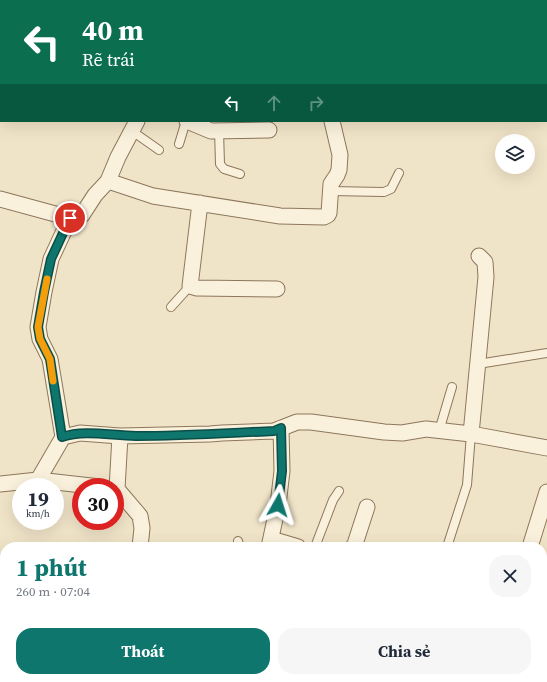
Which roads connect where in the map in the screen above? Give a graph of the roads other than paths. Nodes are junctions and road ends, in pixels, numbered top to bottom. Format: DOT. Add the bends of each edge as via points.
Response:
graph roads {
  1 [pos="186,122"];
  2 [pos="189,122"];
  3 [pos="332,122"];
  4 [pos="135,126"];
  5 [pos="219,130"];
  6 [pos="269,130"];
  7 [pos="179,144"];
  8 [pos="159,150"];
  9 [pos="399,172"];
  10 [pos="240,174"];
  11 [pos="108,180"];
  12 [pos="330,191"];
  13 [pos="0,199"];
  14 [pos="200,203"];
  15 [pos="70,218"];
  16 [pos="479,256"];
  17 [pos="190,286"];
  18 [pos="277,290"];
  19 [pos="171,307"];
  20 [pos="547,353"];
  21 [pos="478,364"];
  22 [pos="452,387"];
  23 [pos="281,428"];
  24 [pos="439,431"];
  25 [pos="471,434"];
  26 [pos="120,436"];
  27 [pos="62,437"];
  28 [pos="547,448"];
  29 [pos="39,478"];
  30 [pos="117,478"];
  31 [pos="12,483"];
  32 [pos="0,484"];
  33 [pos="339,491"];
  34 [pos="547,492"];
  35 [pos="124,498"];
  36 [pos="367,507"];
  37 [pos="141,542"];
  38 [pos="270,542"];
  39 [pos="317,542"];
  40 [pos="356,542"];
  41 [pos="449,542"];
  42 [pos="532,542"];
  1 -- 7 [label="lane"];
  2 -- 5 [label="street" via="211,130"];
  3 -- 12 [label="street" via="340,155 339,170"];
  4 -- 8 [label="lane"];
  4 -- 11 [label="street"];
  5 -- 6 [label="street"];
  5 -- 10 [label="lane" via="220,164 224,169"];
  9 -- 12 [label="lane" via="391,189 384,192"];
  11 -- 14 [label="street" via="153,196"];
  11 -- 15 [label="street" via="82,215"];
  12 -- 14 [label="street" via="329,213 324,217 280,216"];
  13 -- 15 [label="street"];
  14 -- 17 [label="street"];
  15 -- 27 [label="street" via="51,259 38,327 40,339 50,359"];
  16 -- 21 [label="street" via="485,262 486,277"];
  17 -- 18 [label="street"];
  17 -- 19 [label="lane"];
  20 -- 21 [label="lane"];
  21 -- 25 [label="street"];
  22 -- 24 [label="lane"];
  23 -- 24 [label="street" via="297,422 311,422 384,432 426,429"];
  23 -- 26 [label="street" via="274,431"];
  23 -- 38 [label="street" via="282,471"];
  24 -- 25 [label="street"];
  25 -- 28 [label="street"];
  25 -- 41 [label="lane" via="467,485"];
  26 -- 27 [label="street" via="80,433"];
  26 -- 30 [label="street"];
  27 -- 29 [label="street"];
  31 -- 32 [label="street"];
  33 -- 39 [label="lane"];
  34 -- 42 [label="street"];
  35 -- 37 [label="street" via="140,516"];
  36 -- 40 [label="street"];
}
